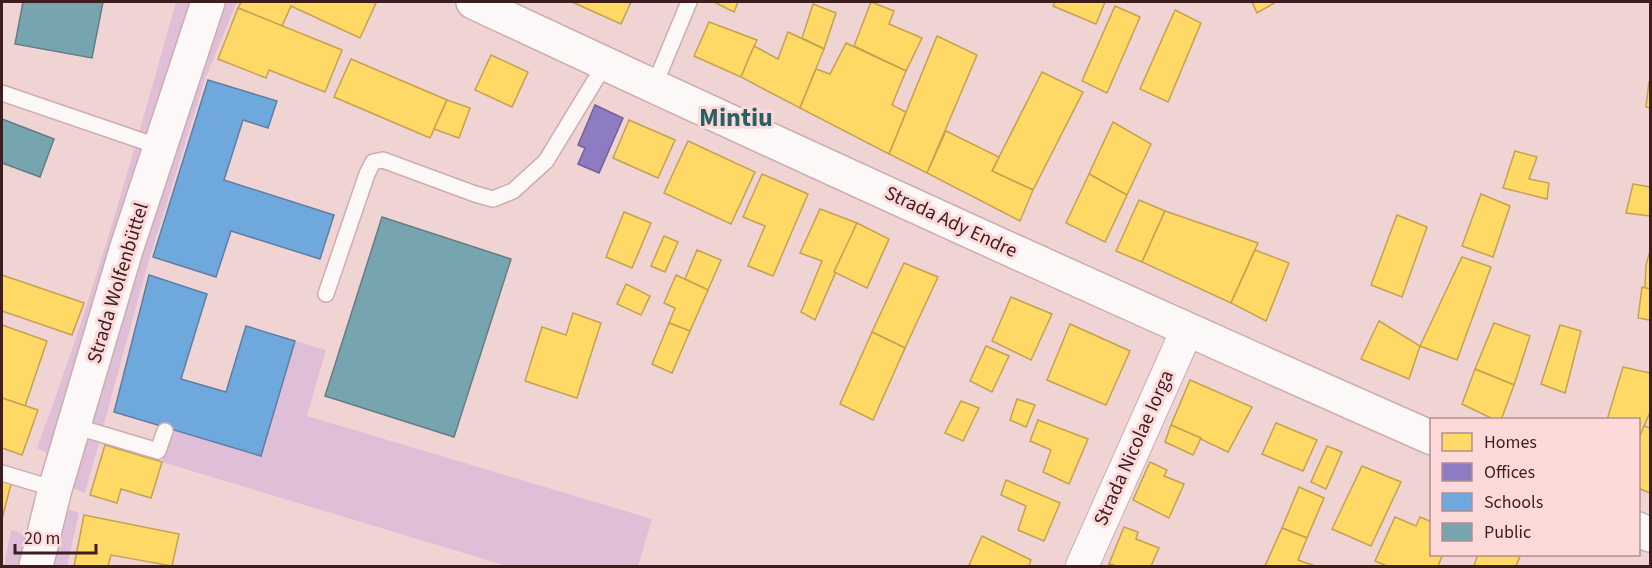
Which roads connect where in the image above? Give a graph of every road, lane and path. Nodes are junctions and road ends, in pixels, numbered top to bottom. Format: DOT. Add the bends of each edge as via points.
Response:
graph roads {
  1 [pos="208,2"];
  2 [pos="473,2"];
  3 [pos="689,2"];
  4 [pos="605,64"];
  5 [pos="654,86"];
  6 [pos="2,93"];
  7 [pos="160,147"];
  8 [pos="326,294"];
  9 [pos="1187,330"];
  10 [pos="74,426"];
  11 [pos="165,431"];
  12 [pos="1430,438"];
  13 [pos="2,473"];
  14 [pos="55,489"];
  15 [pos="36,567"];
  16 [pos="1082,567"];
  1 -- 7 [label="main road, Strada Wolfenbüttel"];
  2 -- 4 [label="main road, Strada Ady Endre"];
  3 -- 5 [label="lane"];
  4 -- 5 [label="main road, Strada Ady Endre"];
  4 -- 8 [label="lane" via="546,161 513,191 493,199 383,160 373,162"];
  5 -- 9 [label="main road, Strada Ady Endre"];
  6 -- 7 [label="lane"];
  7 -- 10 [label="main road, Strada Wolfenbüttel"];
  9 -- 12 [label="main road, Strada Ady Endre"];
  9 -- 16 [label="street, Strada Nicolae Iorga"];
  10 -- 11 [label="lane" via="159,451"];
  10 -- 14 [label="main road, Strada Wolfenbüttel"];
  13 -- 14 [label="lane"];
  14 -- 15 [label="main road, Strada Wolfenbüttel"];
}
